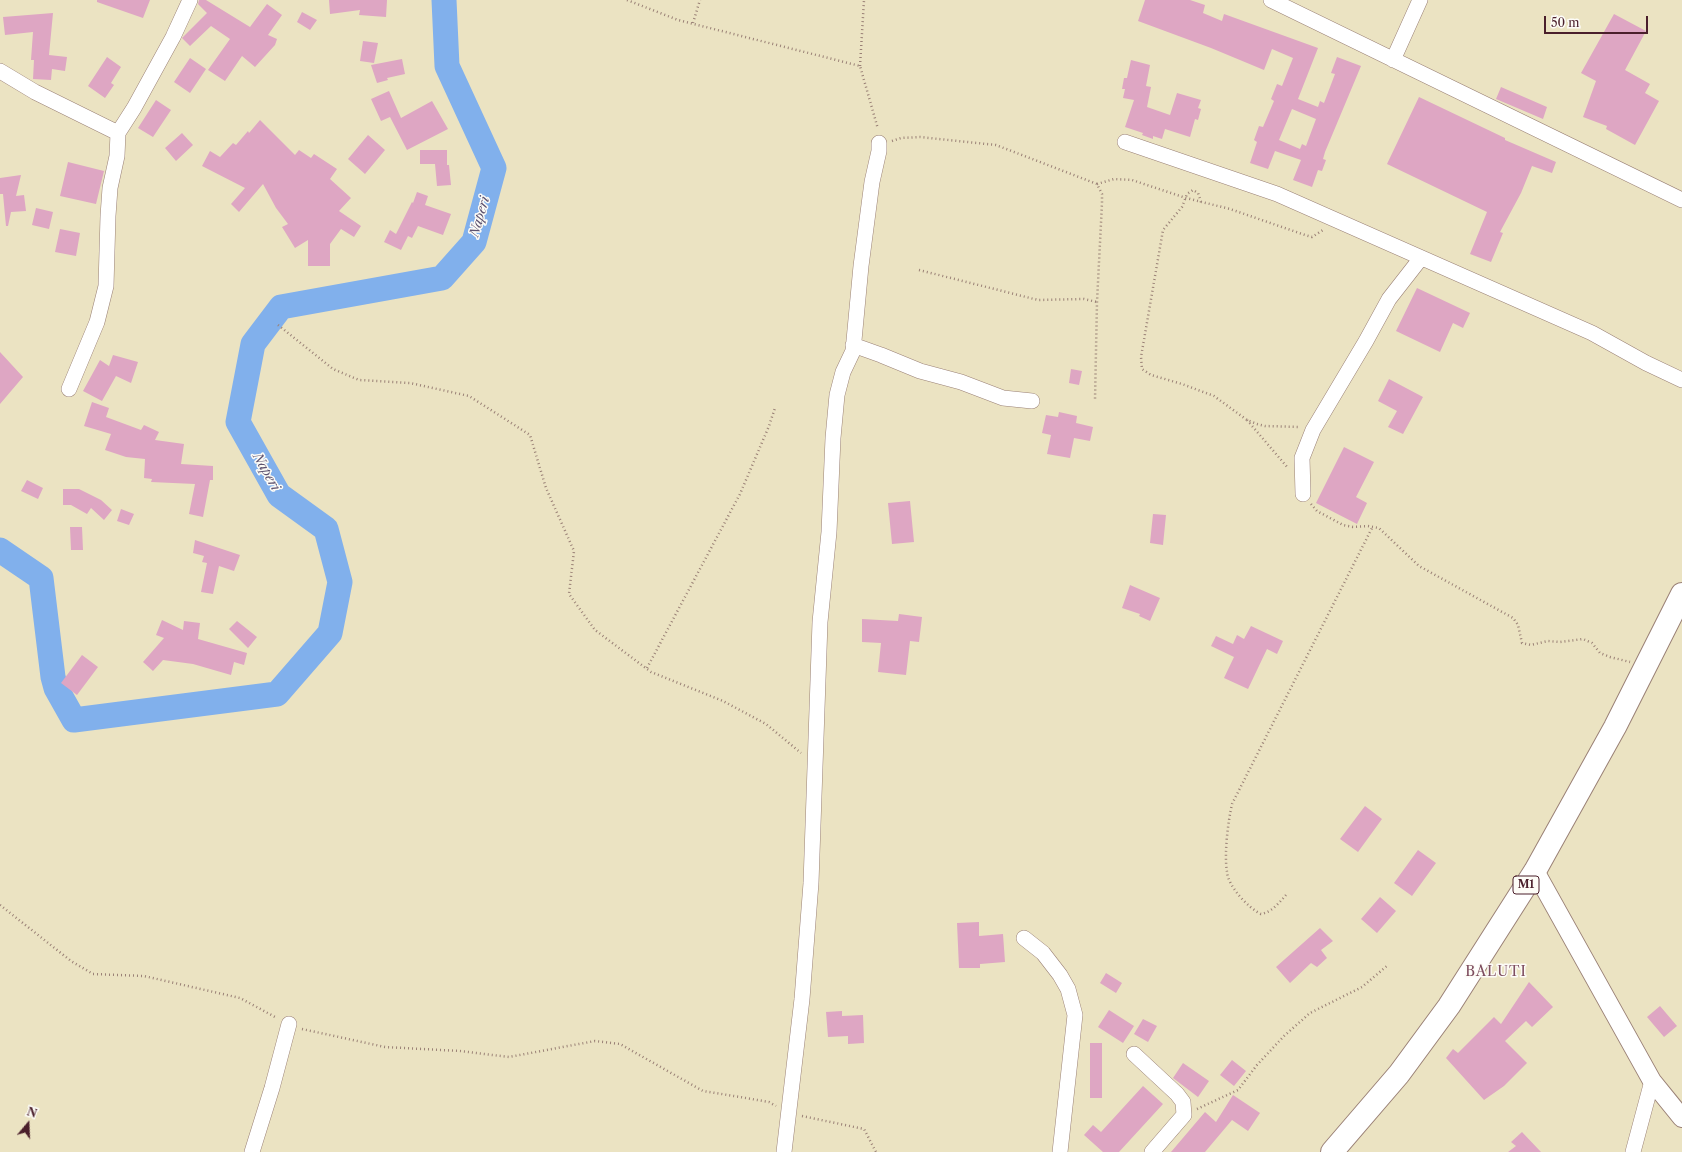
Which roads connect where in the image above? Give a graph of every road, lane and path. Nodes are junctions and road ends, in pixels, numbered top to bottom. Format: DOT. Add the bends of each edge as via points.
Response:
graph roads {
  1 [pos="190,0"];
  2 [pos="627,0"];
  3 [pos="700,0"];
  4 [pos="864,0"];
  5 [pos="1271,0"];
  6 [pos="1420,0"];
  7 [pos="693,24"];
  8 [pos="1393,60"];
  9 [pos="860,66"];
  10 [pos="0,71"];
  11 [pos="118,133"];
  12 [pos="1125,142"];
  13 [pos="879,143"];
  14 [pos="1097,184"];
  15 [pos="1186,198"];
  16 [pos="1682,200"];
  17 [pos="1201,202"];
  18 [pos="1336,221"];
  19 [pos="1421,258"];
  20 [pos="919,270"];
  21 [pos="1097,302"];
  22 [pos="278,325"];
  23 [pos="853,346"];
  24 [pos="1682,380"];
  25 [pos="69,389"];
  26 [pos="1096,400"];
  27 [pos="1032,402"];
  28 [pos="775,408"];
  29 [pos="1247,420"];
  30 [pos="1314,428"];
  31 [pos="1303,494"];
  32 [pos="1373,526"];
  33 [pos="1682,594"];
  34 [pos="1646,665"];
  35 [pos="647,668"];
  36 [pos="815,765"];
  37 [pos="1535,870"];
  38 [pos="1286,895"];
  39 [pos="0,905"];
  40 [pos="1024,938"];
  41 [pos="1388,965"];
  42 [pos="289,1024"];
  43 [pos="1134,1054"];
  44 [pos="1652,1081"];
  45 [pos="788,1113"];
  46 [pos="1184,1115"];
  47 [pos="1682,1118"];
  48 [pos="252,1152"];
  49 [pos="784,1152"];
  50 [pos="876,1152"];
  51 [pos="1060,1152"];
  52 [pos="1152,1152"];
  53 [pos="1332,1152"];
  54 [pos="1633,1152"];
  1 -- 11 [label="street" via="170,43"];
  2 -- 7 [label="path"];
  3 -- 7 [label="path"];
  4 -- 9 [label="path"];
  5 -- 8 [label="street"];
  6 -- 8 [label="street"];
  7 -- 9 [label="path"];
  8 -- 16 [label="street"];
  9 -- 13 [label="path" via="879,133"];
  10 -- 11 [label="street" via="35,92"];
  11 -- 25 [label="street" via="117,156 110,188 106,286 97,322"];
  12 -- 18 [label="street" via="1276,194"];
  13 -- 14 [label="path" via="920,137 996,145"];
  13 -- 23 [label="street" via="860,266"];
  14 -- 15 [label="path" via="1114,179 1132,180"];
  14 -- 21 [label="path" via="1102,194"];
  15 -- 17 [label="path"];
  15 -- 17 [label="path" via="1193,190 1198,193"];
  15 -- 29 [label="path" via="1162,235 1141,357 1142,369 1146,373 1214,396"];
  17 -- 18 [label="path" via="1230,209 1312,237"];
  18 -- 19 [label="street"];
  19 -- 24 [label="street" via="1592,333"];
  19 -- 30 [label="street" via="1389,299"];
  20 -- 21 [label="path" via="1038,300 1084,299"];
  21 -- 26 [label="path"];
  22 -- 35 [label="path" via="333,369 359,380 410,383 469,396 530,435 546,488 574,551 568,594 595,630"];
  23 -- 27 [label="street" via="1003,398"];
  23 -- 36 [label="street" via="837,395 833,438 829,532 820,622"];
  28 -- 35 [label="path" via="740,494"];
  29 -- 30 [label="path" via="1265,426"];
  29 -- 31 [label="path" via="1292,473"];
  30 -- 31 [label="street" via="1302,458"];
  31 -- 32 [label="path" via="1317,511 1343,525"];
  32 -- 34 [label="path" via="1383,530 1420,566 1513,618 1518,625 1522,643 1531,645 1548,641 1583,639 1592,643 1604,655"];
  32 -- 38 [label="path" via="1232,804 1227,845 1226,872 1229,881 1247,904 1261,914 1274,908"];
  33 -- 34 [label="highway, M1"];
  34 -- 37 [label="highway, M1"];
  35 -- 36 [label="path" via="651,672 723,700 766,724"];
  36 -- 45 [label="street" via="805,968"];
  37 -- 44 [label="street"];
  37 -- 53 [label="highway, M1" via="1449,1006 1399,1074"];
  39 -- 42 [label="path" via="72,961 93,974 144,976 240,998"];
  40 -- 51 [label="street" via="1043,953 1060,975 1068,989 1075,1015"];
  41 -- 46 [label="path" via="1362,987 1310,1013 1284,1036 1238,1090"];
  42 -- 45 [label="path" via="385,1047 460,1051 509,1057 595,1041 620,1044 703,1092 768,1102"];
  42 -- 48 [label="street"];
  43 -- 46 [label="street" via="1177,1094 1183,1102"];
  44 -- 47 [label="street"];
  44 -- 54 [label="street"];
  45 -- 49 [label="street"];
  45 -- 50 [label="path" via="864,1129"];
  46 -- 52 [label="street"];
}
